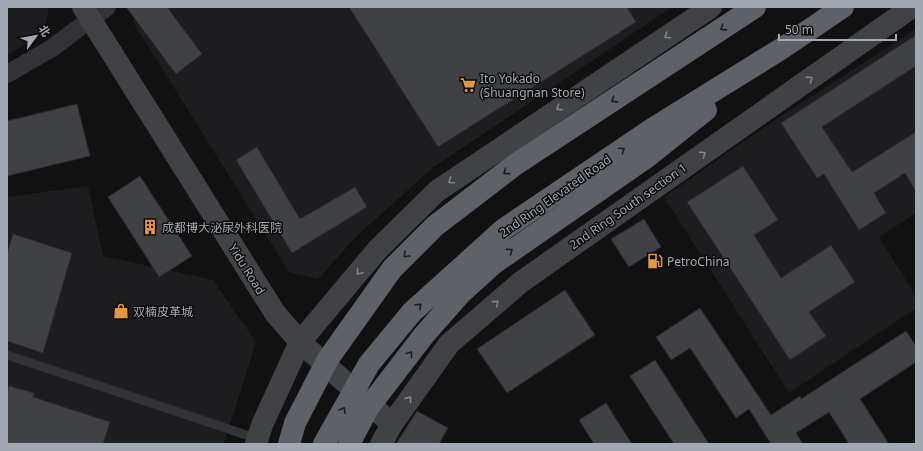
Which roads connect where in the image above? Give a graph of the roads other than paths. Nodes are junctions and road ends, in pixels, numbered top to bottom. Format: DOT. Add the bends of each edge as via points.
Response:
graph roads {
  1 [pos="711,7"];
  2 [pos="755,7"];
  3 [pos="843,7"];
  4 [pos="912,7"];
  5 [pos="93,11"];
  6 [pos="781,49"];
  7 [pos="7,74"];
  8 [pos="300,342"];
  9 [pos="7,355"];
  10 [pos="392,424"];
  11 [pos="257,441"];
  12 [pos="289,444"];
  13 [pos="324,444"];
  14 [pos="349,444"];
  15 [pos="381,444"];
  1 -- 8 [label="main road, one-way" via="437,191 378,249"];
  2 -- 12 [label="highway, one-way, bridge" via="516,164 435,226 392,269 328,359 296,423"];
  3 -- 6 [label="highway, 2nd Ring Elevated Road, bridge"];
  10 -- 4 [label="main road, 2nd Ring South section 1, one-way" via="449,344 521,282"];
  5 -- 7 [label="street" via="52,48"];
  5 -- 8 [label="main road, Yidu Road" via="275,313"];
  13 -- 6 [label="highway, 2nd Ring Elevated Road, one-way, bridge" via="369,364 412,312 504,229 652,129"];
  14 -- 6 [label="highway, one-way, bridge" via="368,408 424,335 466,288 522,242 647,157"];
  8 -- 10 [label="main road, Yidu Road"];
  8 -- 11 [label="main road"];
  9 -- 11 [label="lane"];
  10 -- 15 [label="main road, 2nd Ring South section 1"];
}
